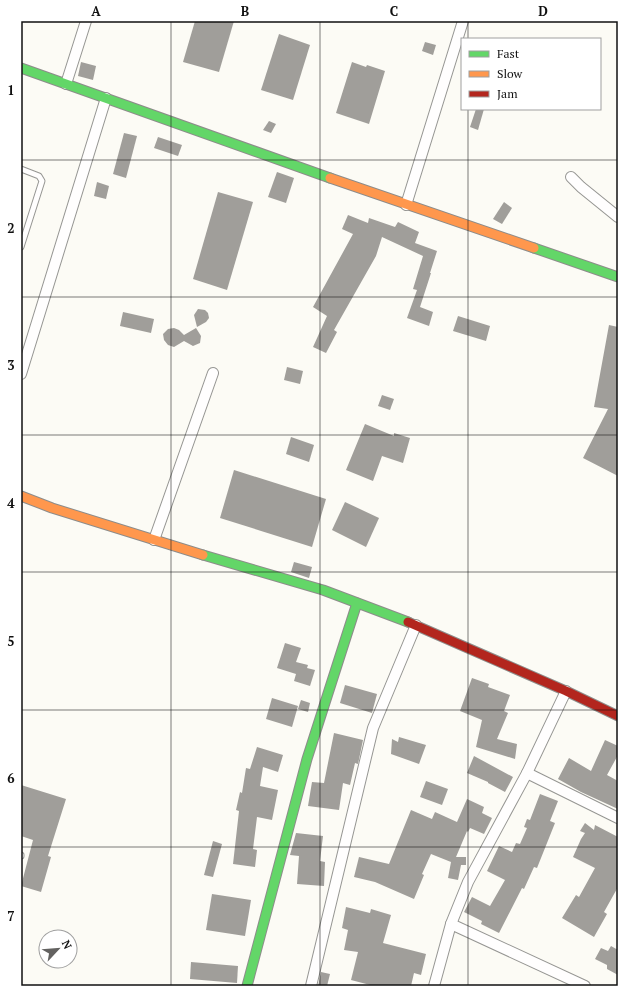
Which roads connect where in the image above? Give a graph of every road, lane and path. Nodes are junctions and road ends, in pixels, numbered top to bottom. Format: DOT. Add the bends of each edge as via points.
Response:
graph roads {
  1 [pos="86,21"];
  2 [pos="463,21"];
  3 [pos="21,68"];
  4 [pos="66,84"];
  5 [pos="106,98"];
  6 [pos="21,168"];
  7 [pos="571,176"];
  8 [pos="406,205"];
  9 [pos="618,217"];
  10 [pos="21,246"];
  11 [pos="618,277"];
  12 [pos="213,373"];
  13 [pos="21,374"];
  14 [pos="21,496"];
  15 [pos="154,540"];
  16 [pos="357,603"];
  17 [pos="416,625"];
  18 [pos="566,690"];
  19 [pos="618,716"];
  20 [pos="527,773"];
  21 [pos="618,818"];
  22 [pos="451,924"];
  23 [pos="247,986"];
  24 [pos="311,986"];
  25 [pos="434,986"];
  26 [pos="585,986"];
  1 -- 4 [label="street"];
  2 -- 8 [label="street"];
  3 -- 4 [label="street"];
  4 -- 5 [label="street"];
  5 -- 8 [label="street"];
  5 -- 13 [label="street"];
  6 -- 10 [label="lane" via="39,176 42,182"];
  7 -- 9 [label="street"];
  8 -- 11 [label="street"];
  12 -- 15 [label="street"];
  14 -- 15 [label="street"];
  15 -- 16 [label="street" via="322,590"];
  16 -- 17 [label="street"];
  16 -- 23 [label="street" via="307,758"];
  17 -- 18 [label="street"];
  17 -- 24 [label="street" via="373,728"];
  18 -- 19 [label="street"];
  18 -- 20 [label="street"];
  20 -- 21 [label="street"];
  20 -- 22 [label="street" via="468,882"];
  22 -- 25 [label="street"];
  22 -- 26 [label="street"];
}
